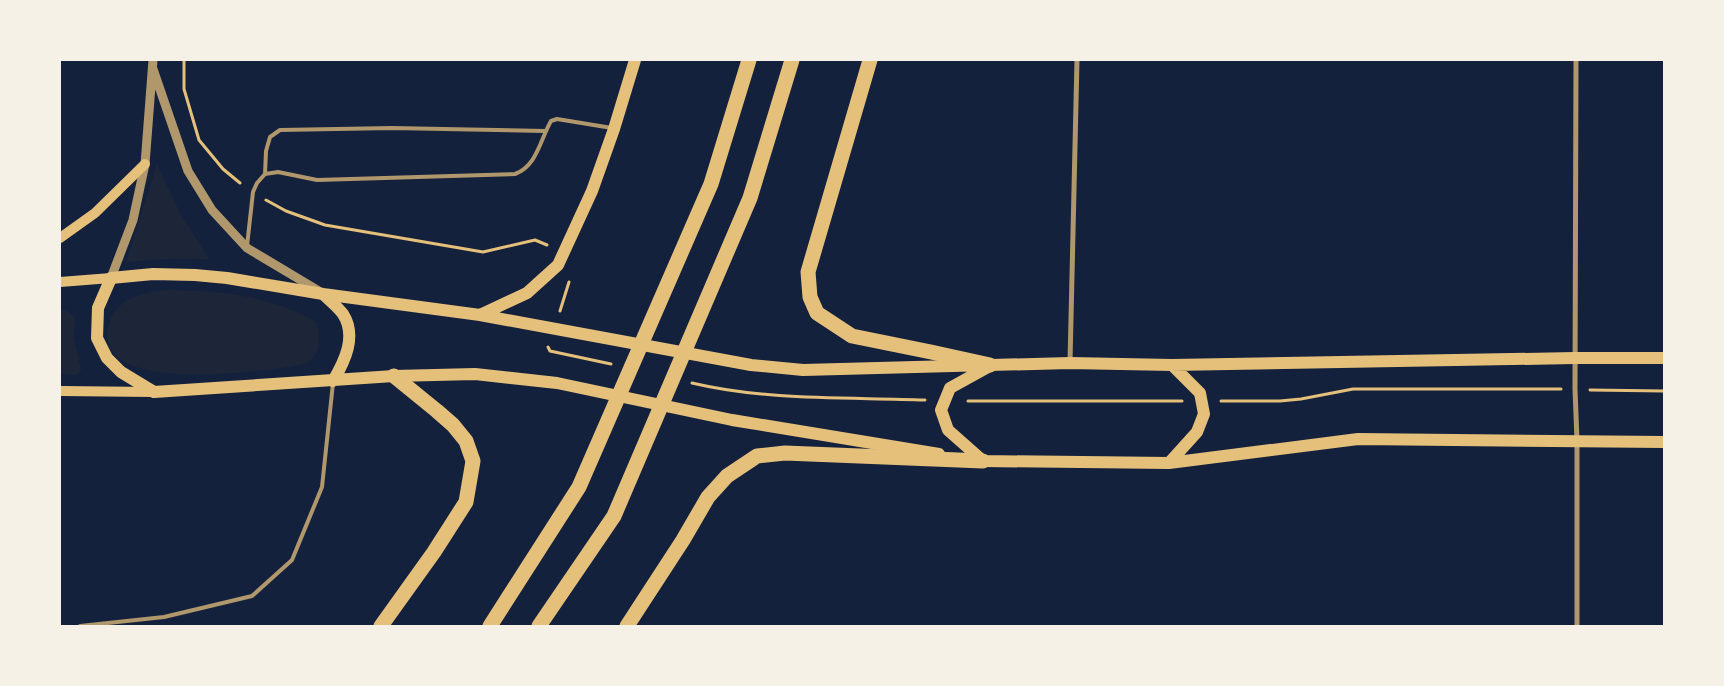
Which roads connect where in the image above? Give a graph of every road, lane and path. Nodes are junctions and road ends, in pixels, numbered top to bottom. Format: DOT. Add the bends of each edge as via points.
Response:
graph roads {
  1 [pos="184,60"];
  2 [pos="634,60"];
  3 [pos="749,60"];
  4 [pos="792,60"];
  5 [pos="870,60"];
  6 [pos="1077,60"];
  7 [pos="1576,60"];
  8 [pos="153,65"];
  9 [pos="614,129"];
  10 [pos="545,131"];
  11 [pos="145,164"];
  12 [pos="265,174"];
  13 [pos="253,192"];
  14 [pos="60,238"];
  15 [pos="247,248"];
  16 [pos="562,258"];
  17 [pos="111,278"];
  18 [pos="60,282"];
  19 [pos="323,294"];
  20 [pos="480,314"];
  21 [pos="553,328"];
  22 [pos="573,355"];
  23 [pos="1575,358"];
  24 [pos="1664,358"];
  25 [pos="1070,363"];
  26 [pos="990,365"];
  27 [pos="1172,365"];
  28 [pos="394,376"];
  29 [pos="333,381"];
  30 [pos="60,390"];
  31 [pos="154,392"];
  32 [pos="1577,441"];
  33 [pos="1664,442"];
  34 [pos="983,461"];
  35 [pos="1169,463"];
  36 [pos="93,625"];
  37 [pos="80,626"];
  38 [pos="381,626"];
  39 [pos="490,626"];
  40 [pos="539,626"];
  41 [pos="627,626"];
  42 [pos="1577,626"];
  1 -- 13 [label="path" via="184,89 199,140 223,169"];
  2 -- 9 [label="main road"];
  3 -- 39 [label="highway" via="711,184 579,487"];
  4 -- 40 [label="highway" via="750,198 614,516"];
  5 -- 26 [label="highway" via="808,272 810,297 817,312 852,336"];
  6 -- 25 [label="street"];
  7 -- 23 [label="street"];
  8 -- 11 [label="street"];
  8 -- 15 [label="street" via="188,171 212,210"];
  9 -- 10 [label="lane" via="557,119 551,121"];
  9 -- 16 [label="main road" via="592,191"];
  10 -- 12 [label="lane" via="531,164 515,174 317,180 278,172"];
  10 -- 12 [label="lane" via="280,130 270,137"];
  11 -- 14 [label="main road" via="95,213"];
  11 -- 17 [label="street" via="133,220"];
  12 -- 13 [label="lane"];
  13 -- 15 [label="lane"];
  13 -- 16 [label="path" via="286,211 325,225 483,252 535,240 556,249"];
  15 -- 19 [label="street"];
  16 -- 20 [label="main road" via="527,293"];
  16 -- 21 [label="path" via="570,276"];
  17 -- 18 [label="main road"];
  17 -- 19 [label="main road" via="195,274"];
  17 -- 31 [label="main road" via="98,308 97,338 107,358 121,372"];
  19 -- 20 [label="main road"];
  19 -- 29 [label="main road" via="343,314 349,331 348,350"];
  20 -- 21 [label="main road"];
  21 -- 22 [label="path" via="546,345 550,351"];
  21 -- 26 [label="main road" via="751,365 803,370"];
  23 -- 24 [label="main road"];
  23 -- 27 [label="main road"];
  23 -- 32 [label="street"];
  25 -- 26 [label="main road"];
  25 -- 27 [label="main road"];
  26 -- 34 [label="main road" via="950,388 941,410 948,430"];
  27 -- 35 [label="main road" via="1200,394 1204,414 1197,432"];
  28 -- 29 [label="main road"];
  28 -- 34 [label="main road" via="475,374 557,383 732,420"];
  28 -- 38 [label="highway" via="453,425 466,441 473,461 466,502"];
  29 -- 31 [label="main road"];
  29 -- 36 [label="lane" via="322,488 292,560 252,596 164,617"];
  30 -- 31 [label="main road"];
  32 -- 33 [label="main road"];
  32 -- 35 [label="main road" via="1358,439"];
  32 -- 42 [label="street"];
  34 -- 35 [label="main road"];
  34 -- 41 [label="highway" via="785,453 757,456 727,476 708,497"];
  36 -- 37 [label="lane"];
}
